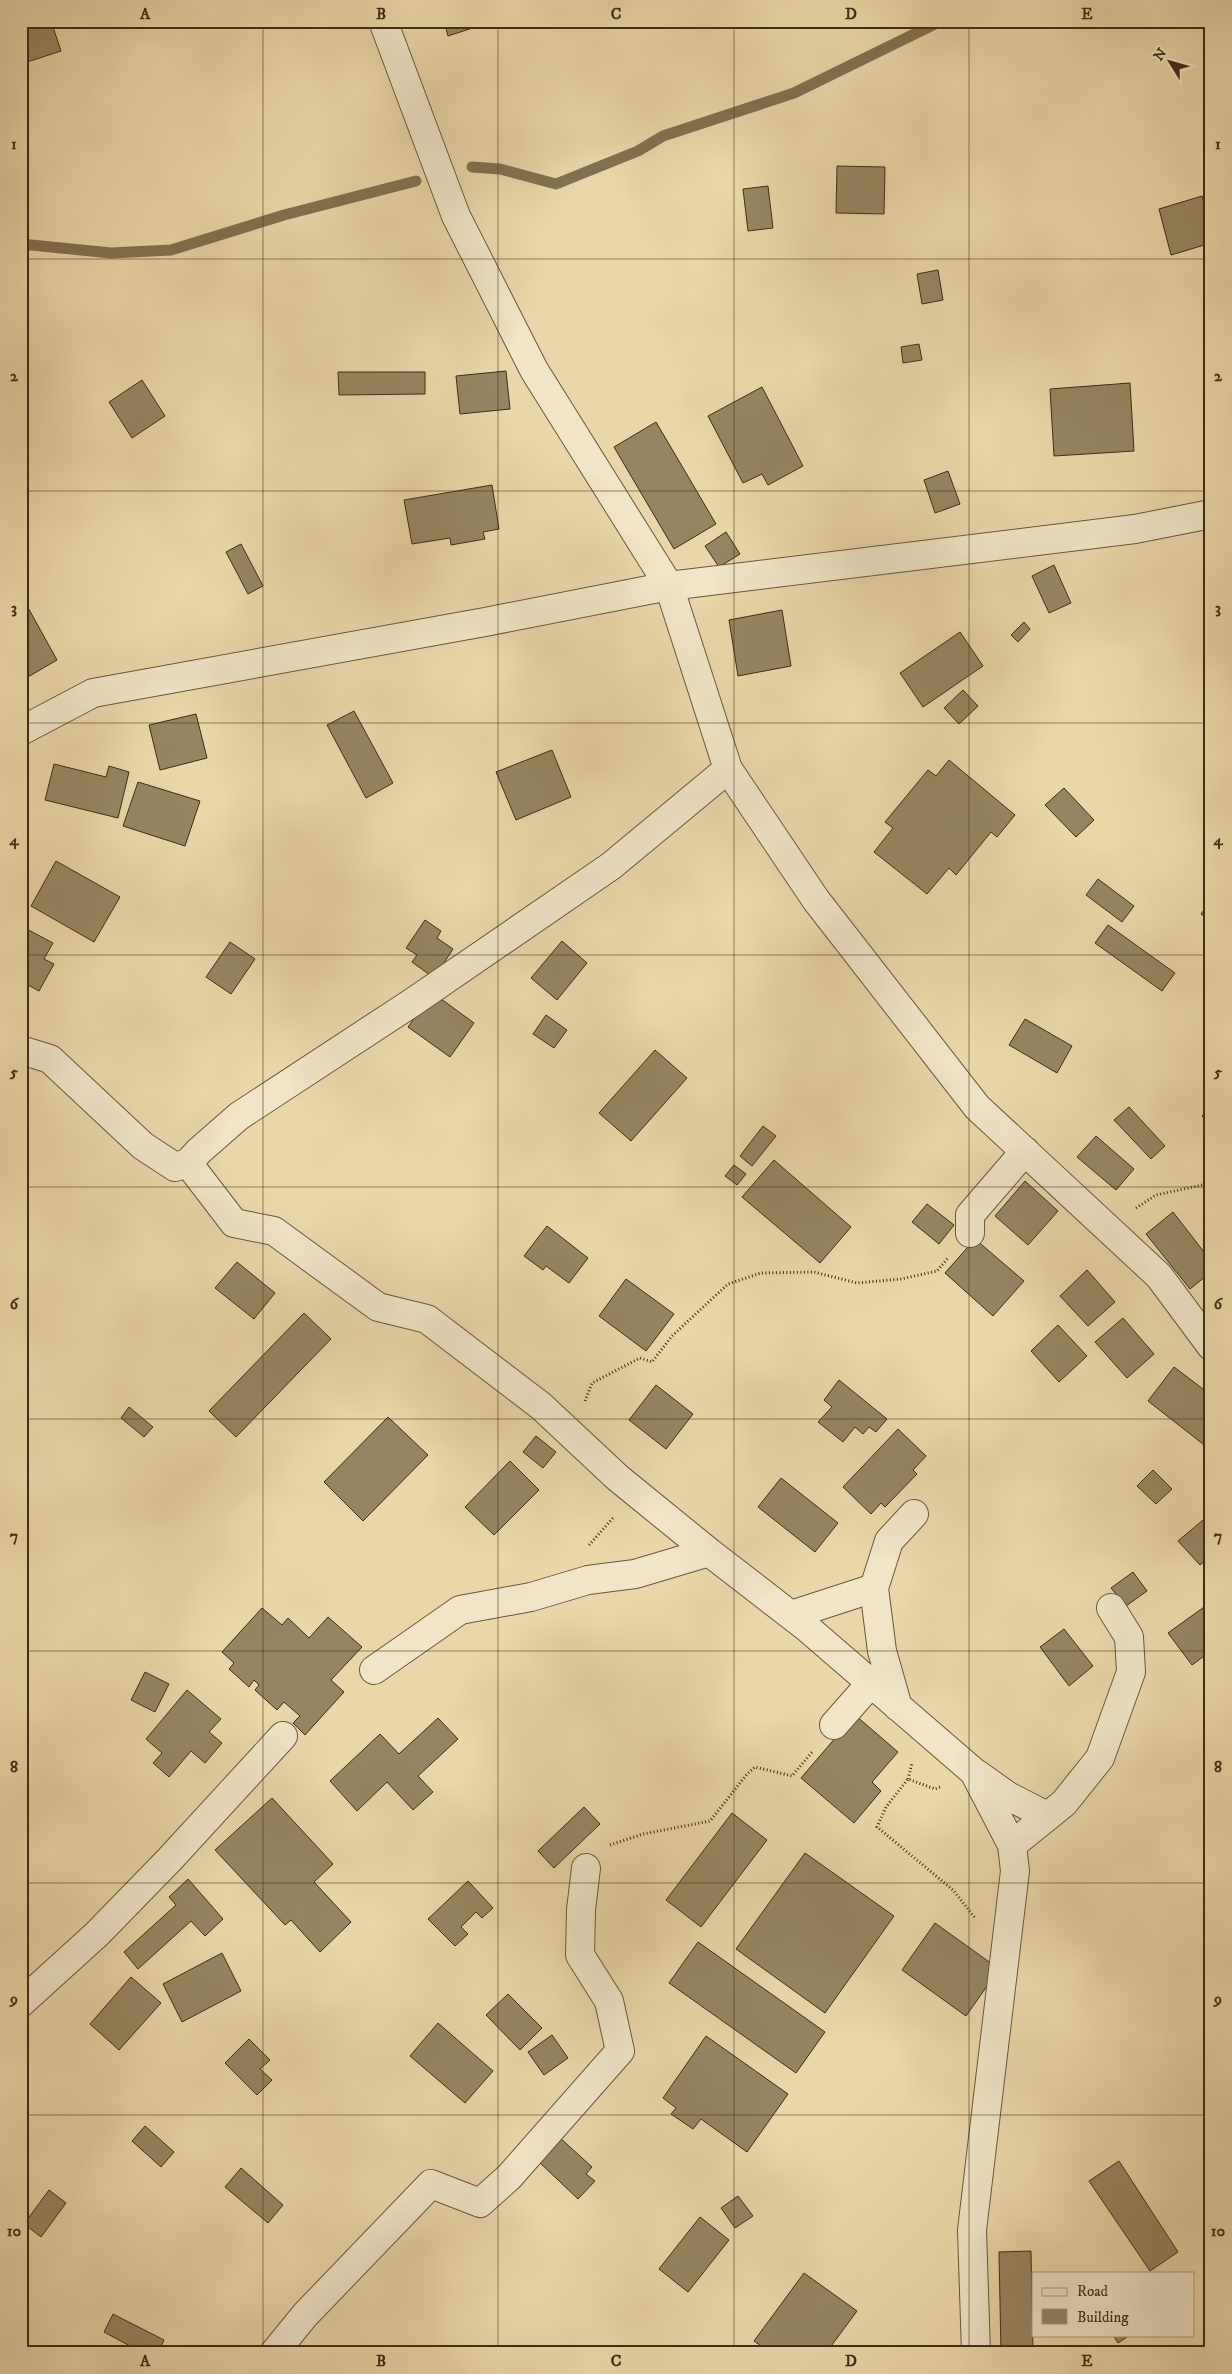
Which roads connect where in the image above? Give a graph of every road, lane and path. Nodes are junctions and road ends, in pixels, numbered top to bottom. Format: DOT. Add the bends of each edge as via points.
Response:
graph roads {
  1 [pos="383,21"];
  2 [pos="1211,514"];
  3 [pos="669,586"];
  4 [pos="21,731"];
  5 [pos="728,769"];
  6 [pos="21,1050"];
  7 [pos="1025,1151"];
  8 [pos="188,1163"];
  9 [pos="1211,1183"];
  10 [pos="1106,1227"];
  11 [pos="970,1233"];
  12 [pos="1211,1346"];
  13 [pos="581,1444"];
  14 [pos="914,1514"];
  15 [pos="709,1552"];
  16 [pos="874,1588"];
  17 [pos="1111,1608"];
  18 [pos="791,1615"];
  19 [pos="374,1670"];
  20 [pos="871,1683"];
  21 [pos="898,1706"];
  22 [pos="834,1725"];
  23 [pos="283,1736"];
  24 [pos="968,1768"];
  25 [pos="1047,1816"];
  26 [pos="1012,1845"];
  27 [pos="586,1868"];
  28 [pos="1006,1952"];
  29 [pos="21,2003"];
  30 [pos="274,2353"];
  31 [pos="976,2353"];
  1 -- 3 [label="street" via="456,216 534,370"];
  2 -- 3 [label="street" via="1136,530"];
  3 -- 4 [label="street" via="92,693"];
  3 -- 5 [label="street"];
  5 -- 7 [label="street" via="828,915 977,1107"];
  5 -- 8 [label="street" via="611,866 239,1116"];
  6 -- 8 [label="street" via="50,1059 143,1146 176,1166"];
  7 -- 10 [label="street"];
  7 -- 11 [label="street" via="970,1215"];
  8 -- 13 [label="street" via="234,1223 274,1231 378,1307 427,1318 541,1406"];
  9 -- 10 [label="path" via="1156,1196"];
  10 -- 12 [label="street" via="1158,1276"];
  11 -- 13 [label="path" via="937,1271 902,1279 857,1283 814,1272 761,1273 728,1284 672,1336 652,1362 640,1358 592,1383 583,1407"];
  13 -- 15 [label="street"];
  14 -- 16 [label="street" via="889,1541"];
  15 -- 18 [label="street"];
  15 -- 19 [label="street" via="635,1574 588,1580 531,1597 460,1610"];
  16 -- 18 [label="street"];
  16 -- 21 [label="street" via="882,1651"];
  17 -- 25 [label="street" via="1129,1637 1131,1672 1100,1758 1064,1803"];
  18 -- 20 [label="street"];
  20 -- 21 [label="street"];
  20 -- 22 [label="street"];
  21 -- 24 [label="street"];
  22 -- 27 [label="path" via="792,1776 755,1767 710,1821 643,1834 610,1846"];
  23 -- 29 [label="street" via="97,1934"];
  24 -- 25 [label="street" via="1008,1796"];
  24 -- 26 [label="street" via="974,1772"];
  24 -- 28 [label="path" via="955,1781 936,1789 908,1779 886,1807 877,1827 952,1890"];
  25 -- 26 [label="street"];
  26 -- 28 [label="street" via="1015,1871"];
  27 -- 30 [label="street" via="580,1955 609,2001 620,2051 509,2177 480,2203 431,2184"];
  28 -- 31 [label="street" via="972,2230"];
}
